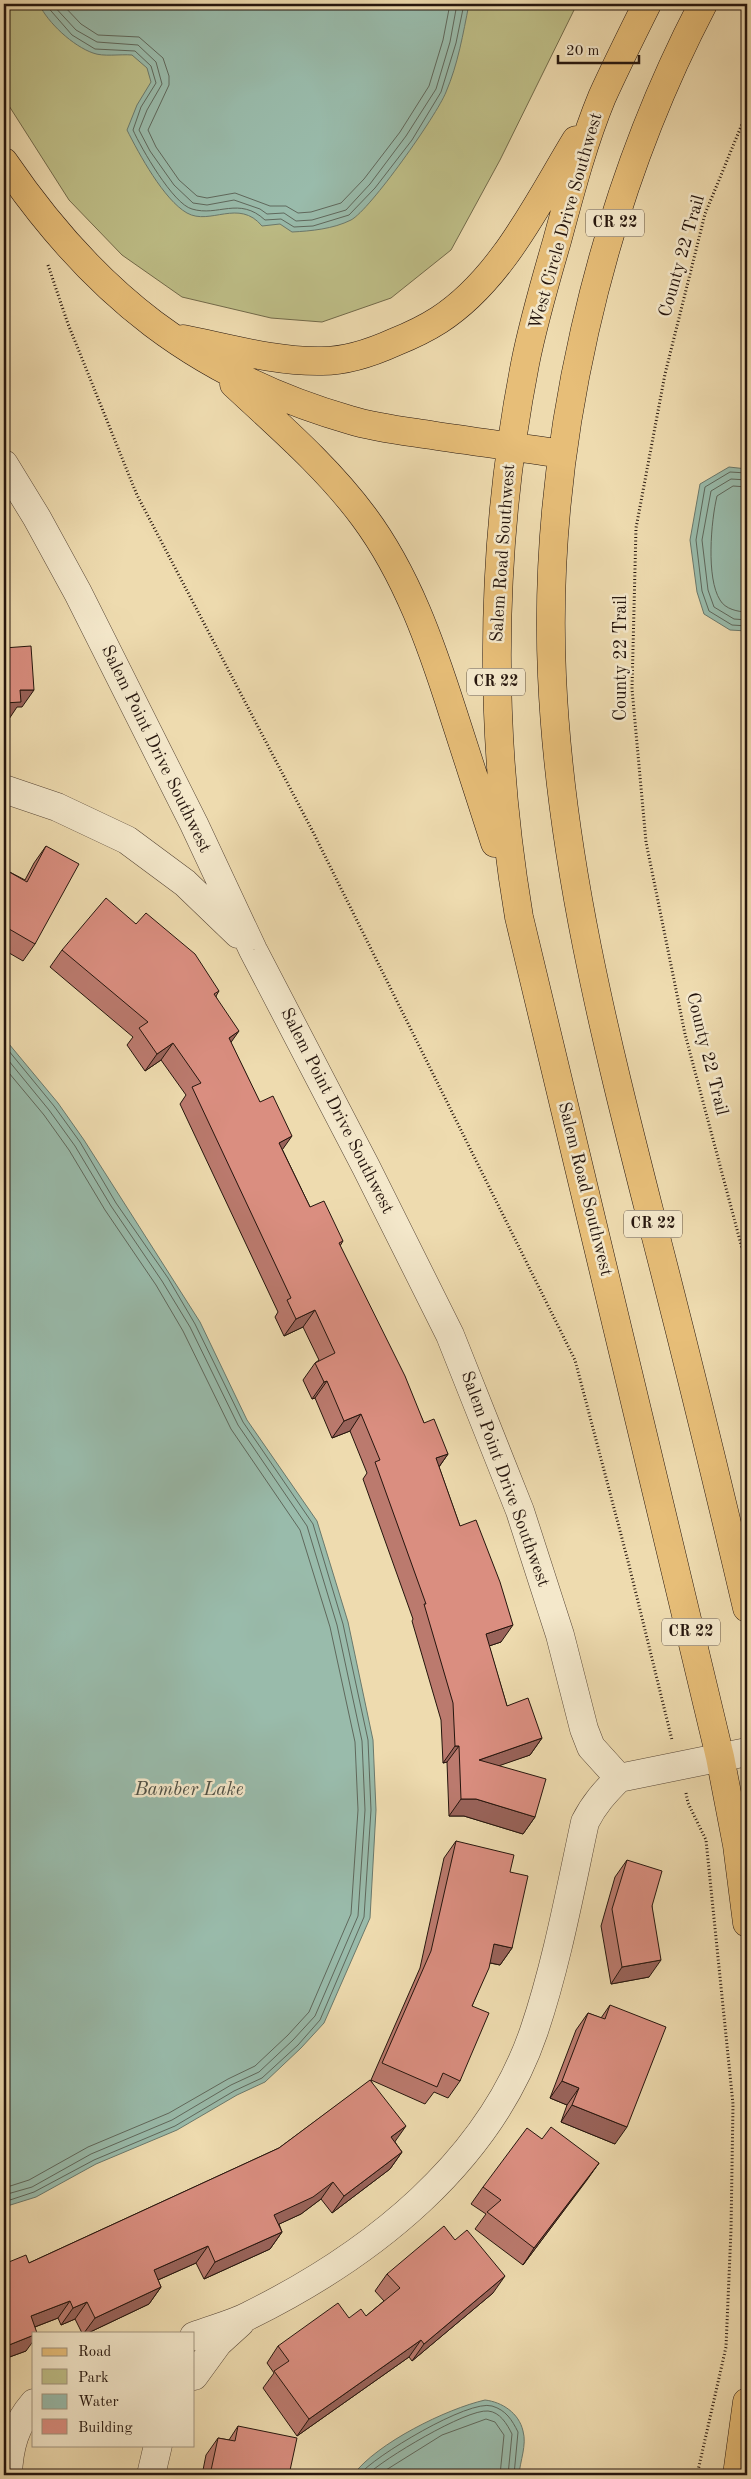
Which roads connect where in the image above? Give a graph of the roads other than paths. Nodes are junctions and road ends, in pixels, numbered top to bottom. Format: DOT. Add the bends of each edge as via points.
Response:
graph roads {
  1 [pos="648,4"];
  2 [pos="703,4"];
  3 [pos="602,98"];
  4 [pos="4,162"];
  5 [pos="168,336"];
  6 [pos="215,365"];
  7 [pos="511,446"];
  8 [pos="562,454"];
  9 [pos="4,464"];
  10 [pos="4,789"];
  11 [pos="519,917"];
  12 [pos="253,950"];
  13 [pos="747,1608"];
  14 [pos="747,1752"];
  15 [pos="720,1757"];
  16 [pos="620,1778"];
  17 [pos="747,1923"];
  18 [pos="249,2316"];
  19 [pos="195,2336"];
  20 [pos="195,2375"];
  21 [pos="747,2402"];
  22 [pos="32,2405"];
  23 [pos="158,2446"];
  24 [pos="8,2475"];
  25 [pos="150,2475"];
  26 [pos="737,2475"];
  1 -- 3 [label="main road, West Circle Drive Southwest / CR 22"];
  2 -- 8 [label="main road, CR 22" via="664,88 622,200 587,325"];
  3 -- 5 [label="main road" via="502,257 462,302 440,320 358,356 322,361 274,357"];
  3 -- 7 [label="main road, West Circle Drive Southwest / CR 22" via="574,180 538,306"];
  4 -- 5 [label="main road, Salem Road Southwest" via="81,261 133,310"];
  5 -- 6 [label="main road, Salem Road Southwest"];
  6 -- 7 [label="main road, Salem Road Southwest" via="272,393 351,420"];
  6 -- 11 [label="main road" via="337,484 389,555 432,648"];
  7 -- 8 [label="main road, Salem Road Southwest"];
  7 -- 11 [label="main road, Salem Road Southwest / CR 22" via="498,588 496,675 501,793"];
  8 -- 13 [label="main road, CR 22" via="550,596 552,674 556,741 576,893 617,1082"];
  9 -- 12 [label="street, Salem Point Drive Southwest" via="38,518 78,593"];
  10 -- 12 [label="street" via="57,807 127,840 185,883"];
  11 -- 15 [label="main road, Salem Road Southwest / CR 22"];
  12 -- 16 [label="street, Salem Point Drive Southwest" via="450,1335 523,1520 560,1635 584,1729 591,1747"];
  14 -- 15 [label="street"];
  15 -- 16 [label="street"];
  15 -- 17 [label="main road, Salem Road Southwest / CR 22" via="737,1845"];
  16 -- 18 [label="street" via="595,1802 585,1822 548,1985 534,2032 516,2072 475,2138 419,2202 360,2251"];
  18 -- 19 [label="street"];
  18 -- 20 [label="street" via="218,2343"];
  21 -- 26 [label="main road"];
  22 -- 24 [label="street" via="14,2432"];
  23 -- 25 [label="street"];
}
